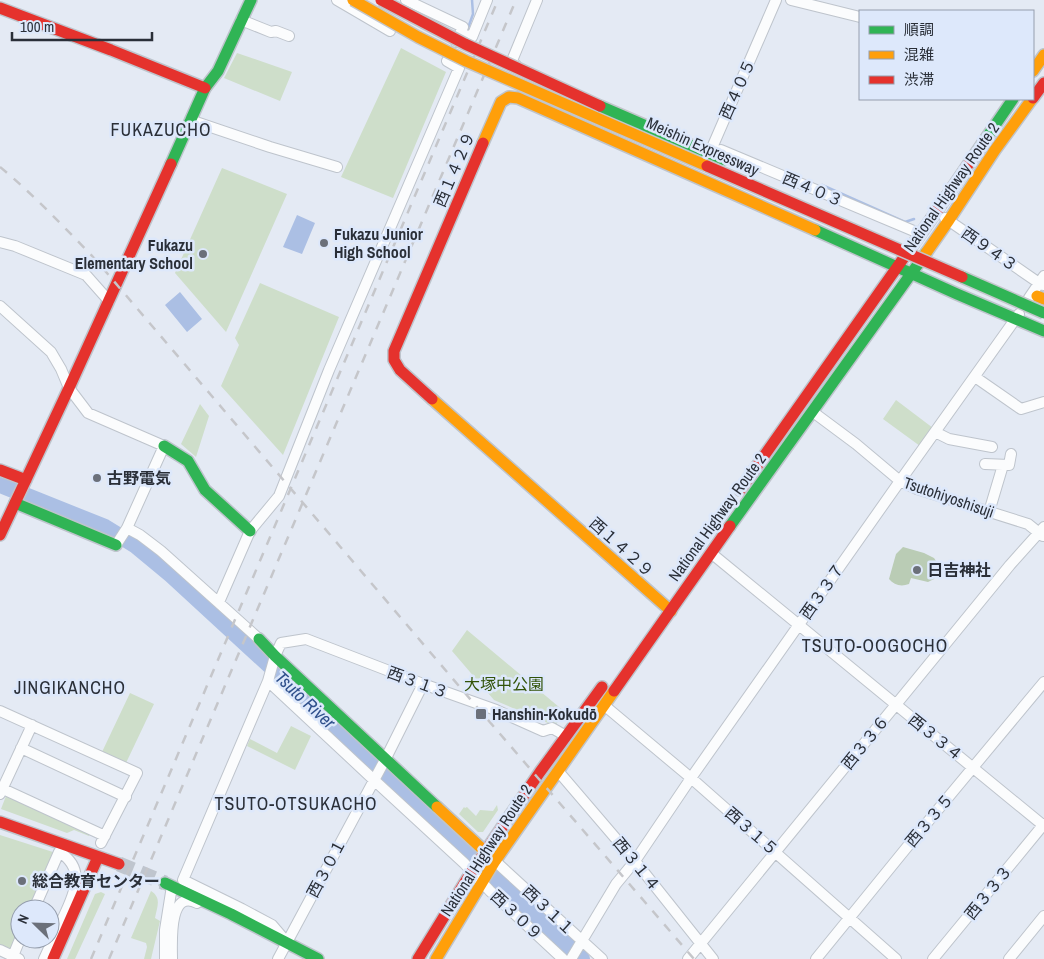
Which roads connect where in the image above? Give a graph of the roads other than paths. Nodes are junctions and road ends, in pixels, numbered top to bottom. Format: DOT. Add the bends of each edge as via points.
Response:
graph roads {
  1 [pos="251,0"];
  2 [pos="337,0"];
  3 [pos="353,0"];
  4 [pos="381,0"];
  5 [pos="408,0"];
  6 [pos="487,0"];
  7 [pos="537,0"];
  8 [pos="776,0"];
  9 [pos="791,0"];
  10 [pos="0,8"];
  11 [pos="859,17"];
  12 [pos="241,20"];
  13 [pos="461,30"];
  14 [pos="289,36"];
  15 [pos="1044,55"];
  16 [pos="448,61"];
  17 [pos="1034,70"];
  18 [pos="1040,85"];
  19 [pos="204,88"];
  20 [pos="1034,97"];
  21 [pos="1012,100"];
  22 [pos="1032,100"];
  23 [pos="190,120"];
  24 [pos="712,146"];
  25 [pos="337,167"];
  26 [pos="699,178"];
  27 [pos="936,212"];
  28 [pos="948,220"];
  29 [pos="921,234"];
  30 [pos="0,242"];
  31 [pos="937,252"];
  32 [pos="897,267"];
  33 [pos="911,273"];
  34 [pos="1042,281"];
  35 [pos="1019,288"];
  36 [pos="1044,300"];
  37 [pos="109,301"];
  38 [pos="0,306"];
  39 [pos="1044,313"];
  40 [pos="1016,318"];
  41 [pos="1044,330"];
  42 [pos="975,377"];
  43 [pos="69,388"];
  44 [pos="1044,402"];
  45 [pos="812,412"];
  46 [pos="935,432"];
  47 [pos="987,443"];
  48 [pos="164,446"];
  49 [pos="1011,454"];
  50 [pos="984,464"];
  51 [pos="1003,465"];
  52 [pos="0,470"];
  53 [pos="900,481"];
  54 [pos="20,492"];
  55 [pos="736,496"];
  56 [pos="989,512"];
  57 [pos="127,528"];
  58 [pos="250,531"];
  59 [pos="1042,532"];
  60 [pos="0,536"];
  61 [pos="116,545"];
  62 [pos="711,553"];
  63 [pos="219,602"];
  64 [pos="671,610"];
  65 [pos="799,625"];
  66 [pos="259,639"];
  67 [pos="274,658"];
  68 [pos="610,676"];
  69 [pos="268,679"];
  70 [pos="1044,682"];
  71 [pos="423,684"];
  72 [pos="896,704"];
  73 [pos="605,706"];
  74 [pos="0,711"];
  75 [pos="32,725"];
  76 [pos="566,736"];
  77 [pos="22,748"];
  78 [pos="384,761"];
  79 [pos="973,768"];
  80 [pos="558,771"];
  81 [pos="374,778"];
  82 [pos="691,778"];
  83 [pos="1,792"];
  84 [pos="126,797"];
  85 [pos="0,822"];
  86 [pos="1044,825"];
  87 [pos="776,852"];
  88 [pos="484,853"];
  89 [pos="98,857"];
  90 [pos="635,861"];
  91 [pos="494,863"];
  92 [pos="119,864"];
  93 [pos="473,869"];
  94 [pos="483,880"];
  95 [pos="168,884"];
  96 [pos="38,899"];
  97 [pos="1044,916"];
  98 [pos="849,918"];
  99 [pos="60,925"];
  100 [pos="286,942"];
  101 [pos="581,943"];
  102 [pos="701,944"];
  103 [pos="0,950"];
  104 [pos="16,957"];
  105 [pos="53,959"];
  106 [pos="165,959"];
  107 [pos="172,959"];
  108 [pos="278,959"];
  109 [pos="318,959"];
  110 [pos="418,959"];
  111 [pos="436,959"];
  112 [pos="568,959"];
  113 [pos="602,959"];
  114 [pos="688,959"];
  115 [pos="713,959"];
  116 [pos="816,959"];
  117 [pos="896,959"];
  118 [pos="933,959"];
  119 [pos="1009,959"];
  1 -- 12 [label="main road"];
  2 -- 16 [label="street"];
  3 -- 39 [label="main road, Meishin Expressway, bridge" via="466,61"];
  4 -- 31 [label="main road, Meishin Expressway, bridge" via="508,65"];
  5 -- 13 [label="street"];
  6 -- 13 [label="street" via="472,37"];
  7 -- 24 [label="street, 西４０３" via="511,63"];
  8 -- 24 [label="street, 西４０５"];
  9 -- 11 [label="street"];
  10 -- 19 [label="main road"];
  12 -- 14 [label="street"];
  12 -- 19 [label="main road" via="218,71"];
  13 -- 16 [label="street"];
  15 -- 17 [label="main road"];
  16 -- 58 [label="street" via="459,68 329,370 280,496"];
  18 -- 20 [label="main road, National Highway Route 2"];
  19 -- 23 [label="main road"];
  21 -- 27 [label="main road, National Highway Route 2"];
  22 -- 28 [label="main road, National Highway Route 2"];
  23 -- 25 [label="street"];
  23 -- 37 [label="main road"];
  24 -- 26 [label="street, 西４０５"];
  24 -- 29 [label="street, 西４０３"];
  26 -- 32 [label="main road, 西１４２９"];
  26 -- 64 [label="main road, 西１４２９" via="518,98 509,97 501,102 394,353 394,362 400,370"];
  27 -- 28 [label="street, 西９４３"];
  27 -- 29 [label="main road, National Highway Route 2"];
  28 -- 33 [label="main road, National Highway Route 2"];
  28 -- 34 [label="street, 西９４３"];
  29 -- 32 [label="main road, National Highway Route 2"];
  30 -- 37 [label="street" via="86,275"];
  32 -- 33 [label="main road, 西１４２９"];
  32 -- 55 [label="main road, National Highway Route 2"];
  33 -- 40 [label="main road, 西１４２９"];
  33 -- 45 [label="main road, National Highway Route 2"];
  34 -- 40 [label="street, 西３３７"];
  35 -- 36 [label="main road"];
  37 -- 43 [label="main road"];
  38 -- 43 [label="street" via="50,352 62,369"];
  40 -- 41 [label="main road, 西１４２９"];
  40 -- 42 [label="street, 西３３７"];
  42 -- 44 [label="street" via="1021,409"];
  42 -- 46 [label="street, 西３３７"];
  43 -- 48 [label="street" via="88,413"];
  43 -- 54 [label="main road"];
  45 -- 53 [label="street, Tsutohiyoshisuji"];
  45 -- 62 [label="main road, National Highway Route 2"];
  46 -- 47 [label="street" via="949,439"];
  46 -- 53 [label="street, 西３３７"];
  48 -- 57 [label="street"];
  48 -- 58 [label="main road" via="188,461 205,490"];
  49 -- 51 [label="street" via="1009,465"];
  50 -- 51 [label="street"];
  51 -- 56 [label="street"];
  52 -- 54 [label="main road"];
  53 -- 56 [label="street, Tsutohiyoshisuji"];
  53 -- 65 [label="street, 西３３７"];
  54 -- 60 [label="main road"];
  54 -- 61 [label="main road"];
  56 -- 59 [label="street, Tsutohiyoshisuji" via="1028,524"];
  57 -- 61 [label="street"];
  57 -- 63 [label="street" via="162,551"];
  58 -- 63 [label="street"];
  59 -- 72 [label="street, 西３３６" via="1010,565"];
  62 -- 64 [label="main road, National Highway Route 2"];
  62 -- 65 [label="street, 西３３４"];
  63 -- 66 [label="street"];
  64 -- 73 [label="main road, National Highway Route 2"];
  65 -- 72 [label="street, 西３３４"];
  65 -- 82 [label="street, 西３３７"];
  66 -- 67 [label="main road"];
  67 -- 69 [label="street"];
  67 -- 71 [label="street, 西３１３" via="281,643 306,640"];
  67 -- 78 [label="main road"];
  68 -- 76 [label="main road, National Highway Route 2"];
  69 -- 81 [label="street, 西３０９"];
  69 -- 100 [label="street" via="183,880 272,925"];
  70 -- 79 [label="street, 西３３５"];
  71 -- 76 [label="street, 西３１３" via="543,730 552,728"];
  71 -- 78 [label="street, 西３０１"];
  72 -- 79 [label="street, 西３３４"];
  72 -- 87 [label="street, 西３３６"];
  73 -- 80 [label="main road, National Highway Route 2"];
  73 -- 82 [label="street, 西３１５"];
  74 -- 75 [label="street"];
  75 -- 77 [label="street"];
  75 -- 84 [label="street" via="137,773"];
  76 -- 88 [label="main road, National Highway Route 2"];
  77 -- 83 [label="street"];
  77 -- 84 [label="street"];
  78 -- 81 [label="street, 西３０１"];
  78 -- 88 [label="main road"];
  79 -- 86 [label="street, 西３３４"];
  79 -- 98 [label="street, 西３３５"];
  80 -- 90 [label="street, 西３１４"];
  80 -- 91 [label="main road, National Highway Route 2"];
  81 -- 93 [label="street, 西３０９"];
  81 -- 100 [label="street, 西３０１"];
  82 -- 87 [label="street, 西３１５"];
  82 -- 90 [label="street, 西３３７"];
  83 -- 84 [label="street" via="103,840"];
  85 -- 89 [label="main road"];
  86 -- 118 [label="street, 西３３３"];
  87 -- 98 [label="street, 西３１５"];
  87 -- 102 [label="street, 西３３６"];
  88 -- 91 [label="main road"];
  88 -- 93 [label="main road, National Highway Route 2"];
  89 -- 92 [label="main road"];
  89 -- 105 [label="main road"];
  90 -- 101 [label="street, 西３３７" via="616,884"];
  90 -- 102 [label="street, 西３１４"];
  91 -- 94 [label="main road, National Highway Route 2"];
  91 -- 101 [label="street, 西３１１"];
  93 -- 94 [label="street, 西３０９"];
  93 -- 110 [label="main road, National Highway Route 2"];
  94 -- 111 [label="main road, National Highway Route 2"];
  94 -- 112 [label="street, 西３０９"];
  95 -- 100 [label="main road"];
  95 -- 106 [label="street"];
  96 -- 99 [label="street" via="59,852 67,857 75,870 72,899"];
  97 -- 119 [label="street"];
  98 -- 116 [label="street, 西３３５"];
  98 -- 117 [label="street, 西３１５"];
  100 -- 107 [label="street" via="266,940 188,900 180,905 173,921"];
  100 -- 108 [label="street, 西３０１"];
  100 -- 109 [label="main road"];
  101 -- 112 [label="street, 西３３７"];
  101 -- 113 [label="street, 西３１１"];
  102 -- 114 [label="street, 西３３６"];
  102 -- 115 [label="street, 西３１４"];
  103 -- 104 [label="street"];
}
